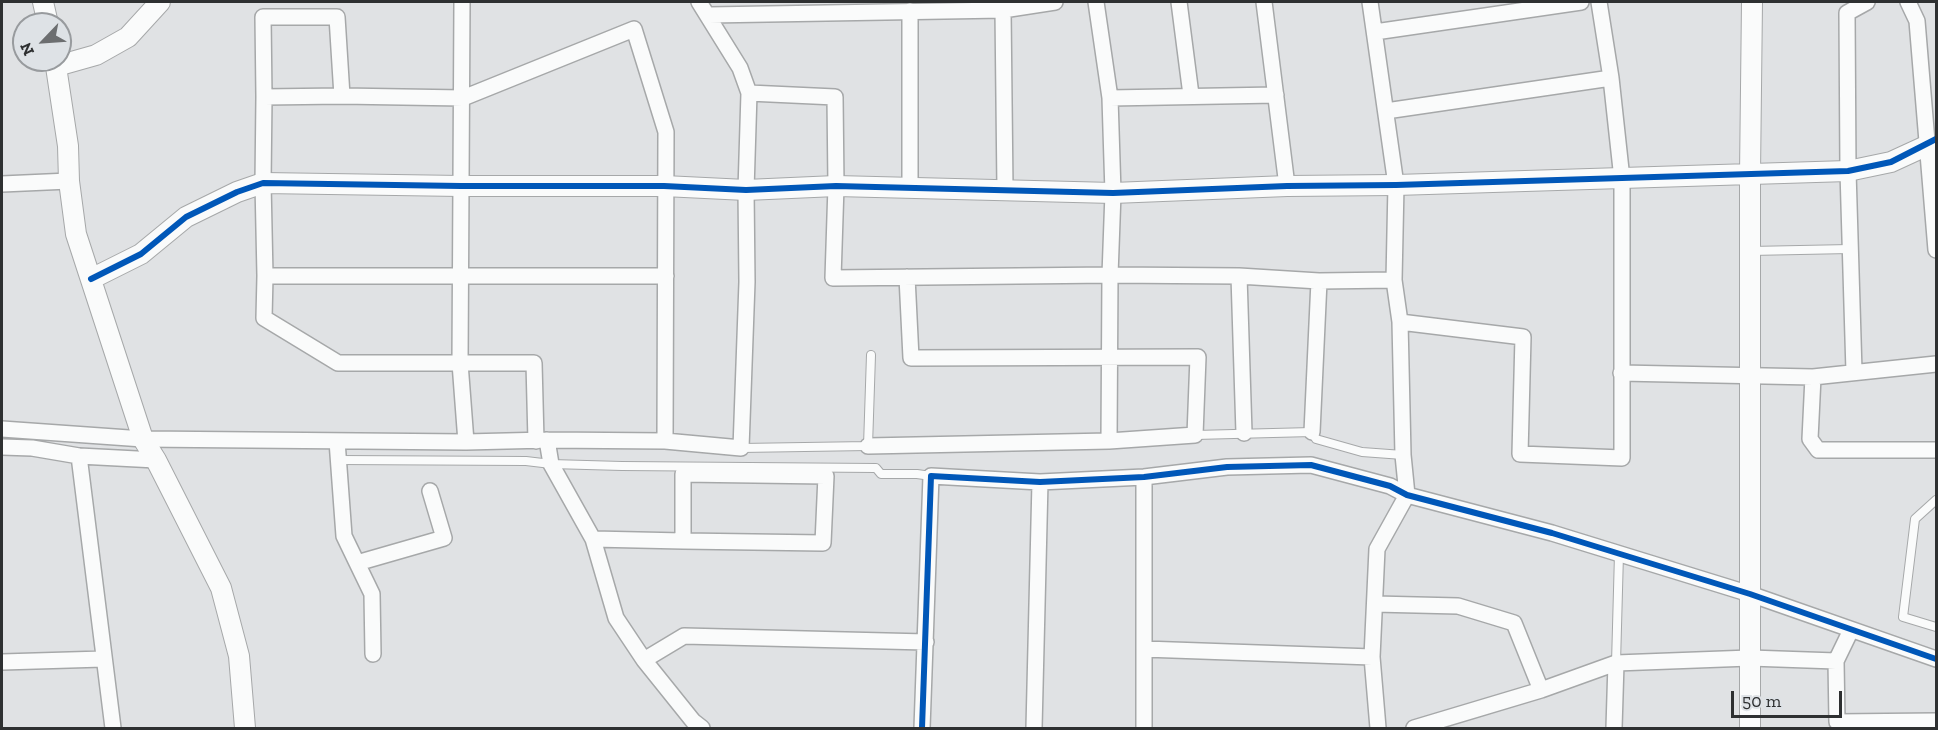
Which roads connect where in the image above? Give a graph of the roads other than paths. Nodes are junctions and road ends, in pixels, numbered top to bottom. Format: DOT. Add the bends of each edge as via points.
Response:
graph roads {
  1 [pos="160,2"];
  2 [pos="462,2"];
  3 [pos="699,2"];
  4 [pos="1055,2"];
  5 [pos="1096,2"];
  6 [pos="1179,2"];
  7 [pos="1264,2"];
  8 [pos="1370,2"];
  9 [pos="1581,2"];
  10 [pos="1599,2"];
  11 [pos="1752,2"];
  12 [pos="1867,2"];
  13 [pos="1908,2"];
  14 [pos="1003,10"];
  15 [pos="910,11"];
  16 [pos="709,15"];
  17 [pos="1375,32"];
  18 [pos="72,60"];
  19 [pos="57,72"];
  20 [pos="1611,78"];
  21 [pos="749,93"];
  22 [pos="1276,94"];
  23 [pos="1191,95"];
  24 [pos="342,96"];
  25 [pos="264,97"];
  26 [pos="463,98"];
  27 [pos="1110,98"];
  28 [pos="1386,111"];
  29 [pos="1932,142"];
  30 [pos="1848,171"];
  31 [pos="1750,174"];
  32 [pos="1622,179"];
  33 [pos="69,181"];
  34 [pos="263,183"];
  35 [pos="2,184"];
  36 [pos="1396,185"];
  37 [pos="461,186"];
  38 [pos="664,186"];
  39 [pos="836,186"];
  40 [pos="1287,186"];
  41 [pos="910,188"];
  42 [pos="746,190"];
  43 [pos="1005,190"];
  44 [pos="1113,194"];
  45 [pos="1851,249"];
  46 [pos="1750,250"];
  47 [pos="1936,250"];
  48 [pos="1110,275"];
  49 [pos="266,276"];
  50 [pos="666,276"];
  51 [pos="1239,276"];
  52 [pos="461,277"];
  53 [pos="907,277"];
  54 [pos="91,279"];
  55 [pos="1394,280"];
  56 [pos="1319,281"];
  57 [pos="1400,322"];
  58 [pos="871,355"];
  59 [pos="1109,356"];
  60 [pos="460,363"];
  61 [pos="1936,364"];
  62 [pos="1854,372"];
  63 [pos="1621,373"];
  64 [pos="1750,375"];
  65 [pos="1813,377"];
  66 [pos="2,429"];
  67 [pos="1312,432"];
  68 [pos="1244,433"];
  69 [pos="1195,435"];
  70 [pos="143,439"];
  71 [pos="338,441"];
  72 [pos="542,441"];
  73 [pos="665,441"];
  74 [pos="1109,441"];
  75 [pos="466,442"];
  76 [pos="868,446"];
  77 [pos="2,447"];
  78 [pos="741,448"];
  79 [pos="1936,450"];
  80 [pos="1403,455"];
  81 [pos="79,456"];
  82 [pos="156,460"];
  83 [pos="339,460"];
  84 [pos="551,464"];
  85 [pos="931,476"];
  86 [pos="1144,477"];
  87 [pos="1040,482"];
  88 [pos="430,491"];
  89 [pos="1407,495"];
  90 [pos="1936,500"];
  91 [pos="593,538"];
  92 [pos="683,541"];
  93 [pos="1619,554"];
  94 [pos="357,563"];
  95 [pos="1750,594"];
  96 [pos="1375,604"];
  97 [pos="1936,627"];
  98 [pos="1851,630"];
  99 [pos="926,642"];
  100 [pos="1144,649"];
  101 [pos="373,654"];
  102 [pos="1372,657"];
  103 [pos="1750,658"];
  104 [pos="1936,658"];
  105 [pos="103,659"];
  106 [pos="644,660"];
  107 [pos="1836,661"];
  108 [pos="2,662"];
  109 [pos="1616,663"];
  110 [pos="1541,690"];
  111 [pos="1936,721"];
  112 [pos="113,729"];
  113 [pos="245,729"];
  114 [pos="702,729"];
  115 [pos="922,729"];
  116 [pos="1034,729"];
  117 [pos="1143,729"];
  118 [pos="1378,729"];
  119 [pos="1414,729"];
  120 [pos="1614,729"];
  121 [pos="1750,729"];
  1 -- 18 [label="street" via="128,37 96,55"];
  2 -- 26 [label="street"];
  3 -- 16 [label="street"];
  4 -- 14 [label="street"];
  5 -- 27 [label="street"];
  6 -- 23 [label="street"];
  7 -- 22 [label="street"];
  8 -- 17 [label="street"];
  9 -- 17 [label="street"];
  10 -- 20 [label="street"];
  11 -- 31 [label="street"];
  12 -- 30 [label="street" via="1847,13"];
  13 -- 29 [label="street" via="1917,21"];
  14 -- 15 [label="street"];
  14 -- 43 [label="street"];
  15 -- 16 [label="street"];
  15 -- 41 [label="street"];
  16 -- 21 [label="street" via="740,68"];
  17 -- 28 [label="street"];
  19 -- 33 [label="street"];
  20 -- 28 [label="street"];
  20 -- 32 [label="street"];
  21 -- 39 [label="street" via="835,98"];
  21 -- 42 [label="street"];
  22 -- 23 [label="street"];
  22 -- 40 [label="street"];
  23 -- 27 [label="street"];
  24 -- 25 [label="street"];
  24 -- 25 [label="street" via="337,17 263,17"];
  24 -- 26 [label="street"];
  25 -- 34 [label="street"];
  26 -- 37 [label="street"];
  26 -- 38 [label="street" via="634,29 666,132"];
  27 -- 44 [label="street"];
  28 -- 36 [label="street"];
  29 -- 30 [label="street" via="1891,162"];
  29 -- 47 [label="street"];
  30 -- 31 [label="street"];
  30 -- 45 [label="street"];
  31 -- 32 [label="street"];
  31 -- 46 [label="street"];
  32 -- 36 [label="street"];
  32 -- 63 [label="street"];
  33 -- 35 [label="street"];
  33 -- 54 [label="street" via="76,234"];
  34 -- 37 [label="street"];
  34 -- 49 [label="street"];
  34 -- 54 [label="street" via="186,217 141,254"];
  36 -- 40 [label="street"];
  36 -- 55 [label="street"];
  37 -- 38 [label="street"];
  37 -- 52 [label="street"];
  38 -- 42 [label="street"];
  38 -- 50 [label="street"];
  39 -- 41 [label="street"];
  39 -- 42 [label="street"];
  39 -- 53 [label="street" via="832,278"];
  40 -- 44 [label="street"];
  41 -- 43 [label="street"];
  42 -- 78 [label="street"];
  43 -- 44 [label="street"];
  44 -- 48 [label="street"];
  45 -- 46 [label="lane"];
  45 -- 62 [label="street"];
  46 -- 64 [label="street"];
  48 -- 51 [label="street"];
  48 -- 53 [label="street"];
  48 -- 59 [label="street"];
  49 -- 52 [label="street"];
  49 -- 60 [label="street" via="264,318 338,363"];
  50 -- 52 [label="street"];
  50 -- 73 [label="street"];
  51 -- 56 [label="street"];
  51 -- 68 [label="street"];
  52 -- 60 [label="street"];
  53 -- 59 [label="street" via="911,358"];
  54 -- 70 [label="street"];
  55 -- 56 [label="street"];
  55 -- 57 [label="street"];
  56 -- 67 [label="street"];
  57 -- 63 [label="street" via="1523,338 1520,454 1622,458"];
  57 -- 80 [label="street"];
  58 -- 76 [label="lane"];
  59 -- 69 [label="street" via="1198,357"];
  59 -- 74 [label="street"];
  60 -- 72 [label="street" via="534,363"];
  60 -- 75 [label="street"];
  61 -- 62 [label="street"];
  62 -- 65 [label="street"];
  63 -- 64 [label="street"];
  64 -- 65 [label="street"];
  64 -- 95 [label="street"];
  65 -- 79 [label="street" via="1810,439 1818,450"];
  66 -- 70 [label="street"];
  67 -- 68 [label="lane"];
  67 -- 80 [label="lane" via="1316,439 1362,452"];
  68 -- 69 [label="lane"];
  69 -- 74 [label="street"];
  70 -- 71 [label="street"];
  70 -- 82 [label="street"];
  71 -- 75 [label="street"];
  71 -- 83 [label="street"];
  72 -- 73 [label="street"];
  72 -- 75 [label="street"];
  72 -- 84 [label="street"];
  73 -- 78 [label="street"];
  74 -- 76 [label="street"];
  76 -- 78 [label="lane"];
  77 -- 81 [label="street"];
  80 -- 89 [label="street"];
  81 -- 82 [label="street"];
  81 -- 105 [label="street"];
  82 -- 113 [label="street" via="221,588 238,656"];
  83 -- 84 [label="lane"];
  83 -- 94 [label="street" via="344,536"];
  84 -- 85 [label="lane" via="876,468 881,474"];
  84 -- 91 [label="street"];
  85 -- 87 [label="street"];
  85 -- 99 [label="street"];
  86 -- 87 [label="street"];
  86 -- 89 [label="street" via="1227,467 1311,465 1390,486"];
  86 -- 100 [label="street"];
  87 -- 116 [label="street"];
  88 -- 94 [label="street" via="444,538"];
  89 -- 93 [label="street"];
  89 -- 96 [label="street" via="1377,549"];
  90 -- 97 [label="lane" via="1916,519 1903,617"];
  91 -- 92 [label="street"];
  91 -- 106 [label="street" via="616,618"];
  92 -- 92 [label="street" via="823,543 826,476 683,474"];
  93 -- 95 [label="street"];
  93 -- 109 [label="lane"];
  94 -- 101 [label="street" via="372,594"];
  95 -- 98 [label="street"];
  95 -- 103 [label="street"];
  96 -- 102 [label="street"];
  96 -- 110 [label="street" via="1458,606 1514,623"];
  98 -- 104 [label="street"];
  98 -- 107 [label="street"];
  99 -- 106 [label="street" via="684,636"];
  99 -- 115 [label="street"];
  100 -- 102 [label="street"];
  100 -- 117 [label="street"];
  102 -- 118 [label="street"];
  103 -- 107 [label="street"];
  103 -- 109 [label="street"];
  103 -- 121 [label="street"];
  105 -- 108 [label="street"];
  105 -- 112 [label="street"];
  106 -- 114 [label="street"];
  107 -- 111 [label="street" via="1838,722"];
  109 -- 110 [label="street"];
  109 -- 120 [label="street"];
  110 -- 119 [label="street"];
}
